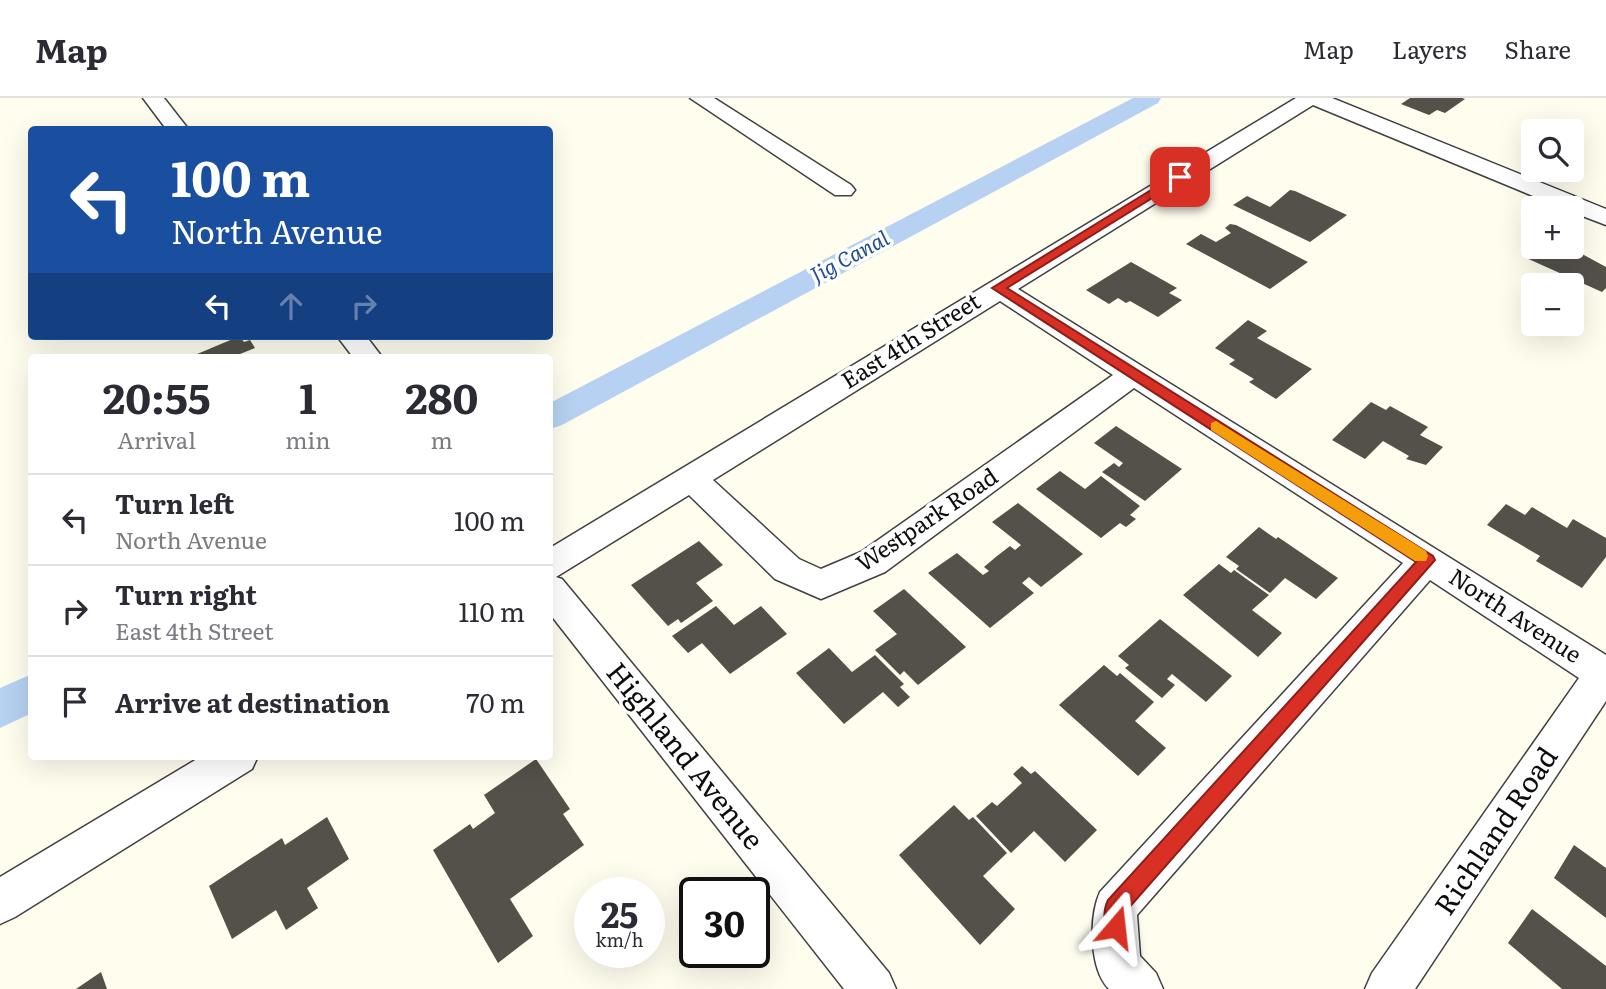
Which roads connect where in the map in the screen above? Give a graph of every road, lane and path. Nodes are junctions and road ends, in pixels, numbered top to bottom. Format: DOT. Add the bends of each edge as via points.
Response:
graph roads {
  1 [pos="153,98"];
  2 [pos="700,98"];
  3 [pos="1312,98"];
  4 [pos="176,126"];
  5 [pos="843,190"];
  6 [pos="1606,218"];
  7 [pos="998,288"];
  8 [pos="354,340"];
  9 [pos="366,354"];
  10 [pos="1134,374"];
  11 [pos="690,477"];
  12 [pos="1427,560"];
  13 [pos="553,563"];
  14 [pos="553,593"];
  15 [pos="1605,674"];
  16 [pos="231,760"];
  17 [pos="0,902"];
  18 [pos="873,989"];
  19 [pos="1140,989"];
  20 [pos="1388,989"];
  1 -- 4 [label="street"];
  2 -- 5 [label="street"];
  3 -- 6 [label="street"];
  3 -- 7 [label="street, East 4th Street"];
  7 -- 10 [label="street, North Avenue"];
  7 -- 11 [label="street, East 4th Street"];
  8 -- 9 [label="street"];
  10 -- 11 [label="street, Westpark Road" via="873,562 821,585 787,569"];
  10 -- 12 [label="street, North Avenue"];
  11 -- 13 [label="street, East 4th Street"];
  12 -- 15 [label="street, North Avenue"];
  12 -- 19 [label="street" via="1115,907 1118,967"];
  14 -- 18 [label="street, Highland Avenue"];
  15 -- 20 [label="street, Richland Road"];
  16 -- 17 [label="street"];
}
